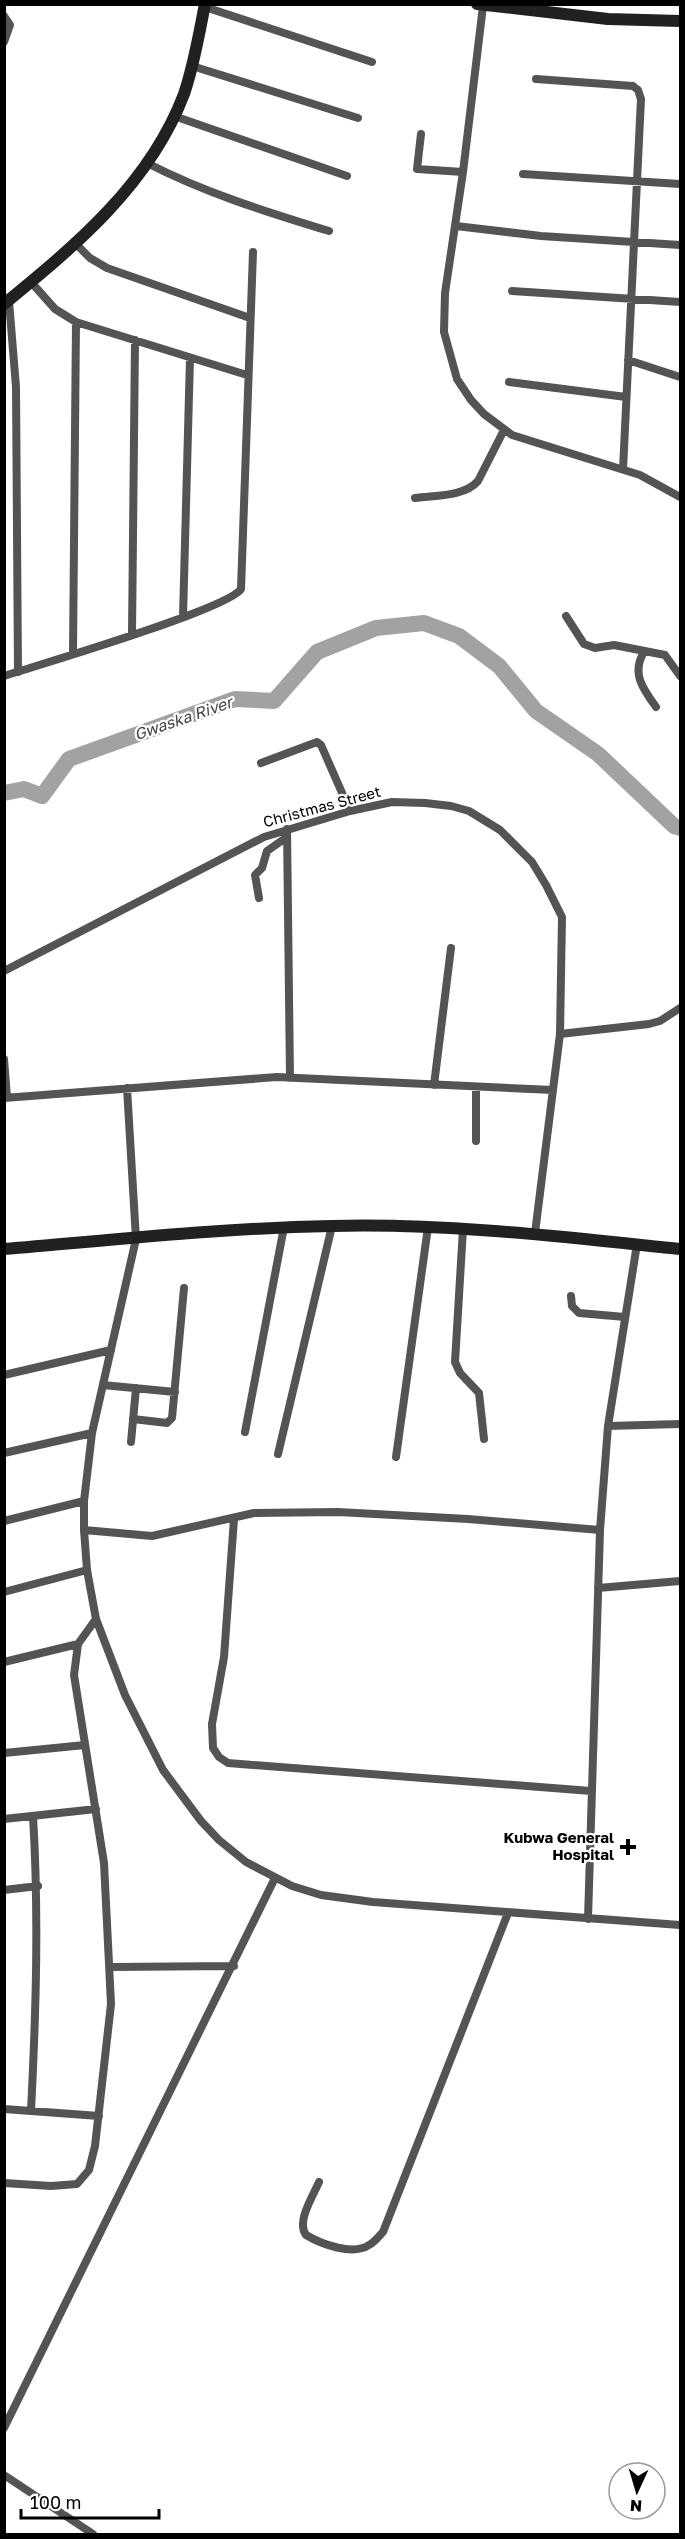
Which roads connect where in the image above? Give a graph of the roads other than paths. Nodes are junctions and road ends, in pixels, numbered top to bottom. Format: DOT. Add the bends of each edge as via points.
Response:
graph roads {
  1 [pos="480,5"];
  2 [pos="205,6"];
  3 [pos="499,6"];
  4 [pos="4,16"];
  5 [pos="681,21"];
  6 [pos="4,42"];
  7 [pos="372,62"];
  8 [pos="192,66"];
  9 [pos="536,80"];
  10 [pos="174,116"];
  11 [pos="358,118"];
  12 [pos="421,134"];
  13 [pos="147,163"];
  14 [pos="463,172"];
  15 [pos="523,174"];
  16 [pos="347,176"];
  17 [pos="637,181"];
  18 [pos="681,184"];
  19 [pos="456,226"];
  20 [pos="329,231"];
  21 [pos="634,242"];
  22 [pos="75,244"];
  23 [pos="681,245"];
  24 [pos="253,252"];
  25 [pos="31,282"];
  26 [pos="512,291"];
  27 [pos="631,299"];
  28 [pos="681,302"];
  29 [pos="7,303"];
  30 [pos="250,318"];
  31 [pos="76,322"];
  32 [pos="135,340"];
  33 [pos="190,358"];
  34 [pos="628,360"];
  35 [pos="247,375"];
  36 [pos="681,377"];
  37 [pos="509,382"];
  38 [pos="626,397"];
  39 [pos="504,429"];
  40 [pos="623,469"];
  41 [pos="681,497"];
  42 [pos="415,498"];
  43 [pos="566,616"];
  44 [pos="183,617"];
  45 [pos="132,634"];
  46 [pos="644,652"];
  47 [pos="73,653"];
  48 [pos="18,672"];
  49 [pos="4,676"];
  50 [pos="681,676"];
  51 [pos="656,707"];
  52 [pos="261,763"];
  53 [pos="350,812"];
  54 [pos="287,833"];
  55 [pos="259,898"];
  56 [pos="451,948"];
  57 [pos="4,971"];
  58 [pos="681,1008"];
  59 [pos="560,1034"];
  60 [pos="4,1059"];
  61 [pos="290,1078"];
  62 [pos="434,1085"];
  63 [pos="476,1087"];
  64 [pos="127,1088"];
  65 [pos="553,1090"];
  66 [pos="6,1097"];
  67 [pos="476,1141"];
  68 [pos="332,1226"];
  69 [pos="284,1227"];
  70 [pos="428,1227"];
  71 [pos="463,1228"];
  72 [pos="535,1233"];
  73 [pos="136,1239"];
  74 [pos="637,1244"];
  75 [pos="4,1249"];
  76 [pos="681,1249"];
  77 [pos="184,1288"];
  78 [pos="572,1296"];
  79 [pos="625,1317"];
  80 [pos="111,1350"];
  81 [pos="4,1375"];
  82 [pos="103,1385"];
  83 [pos="136,1388"];
  84 [pos="175,1392"];
  85 [pos="133,1419"];
  86 [pos="681,1424"];
  87 [pos="608,1426"];
  88 [pos="245,1432"];
  89 [pos="92,1433"];
  90 [pos="484,1439"];
  91 [pos="130,1442"];
  92 [pos="4,1453"];
  93 [pos="278,1454"];
  94 [pos="396,1457"];
  95 [pos="84,1501"];
  96 [pos="234,1519"];
  97 [pos="4,1521"];
  98 [pos="84,1530"];
  99 [pos="600,1530"];
  100 [pos="87,1570"];
  101 [pos="681,1581"];
  102 [pos="598,1588"];
  103 [pos="4,1592"];
  104 [pos="96,1619"];
  105 [pos="78,1644"];
  106 [pos="4,1662"];
  107 [pos="85,1744"];
  108 [pos="4,1753"];
  109 [pos="591,1791"];
  110 [pos="96,1809"];
  111 [pos="33,1816"];
  112 [pos="4,1819"];
  113 [pos="275,1878"];
  114 [pos="38,1886"];
  115 [pos="4,1890"];
  116 [pos="508,1913"];
  117 [pos="588,1919"];
  118 [pos="681,1925"];
  119 [pos="111,1966"];
  120 [pos="234,1966"];
  121 [pos="4,2109"];
  122 [pos="31,2111"];
  123 [pos="99,2115"];
  124 [pos="319,2182"];
  125 [pos="4,2183"];
  126 [pos="4,2428"];
  127 [pos="4,2475"];
  128 [pos="93,2535"];
  1 -- 3 [label="main road"];
  1 -- 14 [label="street"];
  2 -- 7 [label="street"];
  2 -- 8 [label="main road"];
  3 -- 5 [label="main road" via="608,19"];
  4 -- 6 [label="street" via="10,25"];
  8 -- 10 [label="main road"];
  8 -- 11 [label="street"];
  9 -- 17 [label="street" via="633,86 638,90 641,99"];
  10 -- 13 [label="main road"];
  10 -- 16 [label="street"];
  12 -- 14 [label="street" via="417,169"];
  13 -- 20 [label="street" via="229,200"];
  13 -- 22 [label="main road" via="114,206"];
  14 -- 19 [label="street"];
  15 -- 17 [label="street"];
  17 -- 18 [label="street"];
  17 -- 21 [label="street"];
  19 -- 21 [label="street"];
  19 -- 39 [label="street" via="443,315 447,348 463,389 484,414"];
  21 -- 23 [label="street"];
  21 -- 27 [label="street"];
  22 -- 25 [label="main road"];
  22 -- 30 [label="street" via="107,268"];
  24 -- 30 [label="street"];
  25 -- 29 [label="main road"];
  25 -- 31 [label="street" via="55,309"];
  26 -- 27 [label="street"];
  27 -- 28 [label="street"];
  27 -- 34 [label="street"];
  29 -- 48 [label="street" via="16,387"];
  30 -- 35 [label="street"];
  31 -- 32 [label="street"];
  31 -- 47 [label="street"];
  32 -- 33 [label="street"];
  32 -- 45 [label="street"];
  33 -- 35 [label="street"];
  33 -- 44 [label="street"];
  34 -- 36 [label="street"];
  34 -- 38 [label="street"];
  35 -- 44 [label="street" via="241,589 232,598"];
  37 -- 38 [label="street"];
  38 -- 40 [label="street"];
  39 -- 40 [label="street" via="527,441"];
  39 -- 42 [label="street" via="472,488"];
  40 -- 41 [label="street"];
  43 -- 46 [label="street" via="584,644"];
  44 -- 45 [label="street"];
  45 -- 47 [label="street"];
  46 -- 50 [label="street" via="665,655"];
  46 -- 51 [label="street" via="638,673 641,686"];
  47 -- 48 [label="street"];
  48 -- 49 [label="street"];
  52 -- 53 [label="street" via="317,742"];
  53 -- 54 [label="street, Christmas Street"];
  53 -- 59 [label="street, Christmas Street" via="408,801 452,806 486,820 514,842 540,873 562,917"];
  54 -- 55 [label="street" via="267,851 262,868 255,875"];
  54 -- 57 [label="street, Christmas Street" via="241,847"];
  54 -- 61 [label="street"];
  56 -- 62 [label="street"];
  58 -- 59 [label="street" via="649,1024"];
  59 -- 65 [label="street, Christmas Street"];
  60 -- 66 [label="street"];
  61 -- 62 [label="street"];
  61 -- 64 [label="street"];
  62 -- 63 [label="street"];
  63 -- 65 [label="street"];
  63 -- 67 [label="street"];
  64 -- 66 [label="street"];
  64 -- 73 [label="street"];
  65 -- 72 [label="street, Christmas Street"];
  68 -- 69 [label="main road"];
  68 -- 70 [label="main road"];
  68 -- 93 [label="street"];
  69 -- 73 [label="main road"];
  69 -- 88 [label="street"];
  70 -- 71 [label="main road"];
  70 -- 94 [label="street"];
  71 -- 72 [label="main road"];
  71 -- 90 [label="street" via="455,1362 479,1393"];
  72 -- 74 [label="main road"];
  73 -- 75 [label="main road"];
  73 -- 80 [label="street"];
  74 -- 76 [label="main road"];
  74 -- 79 [label="street"];
  77 -- 84 [label="street"];
  78 -- 79 [label="street" via="572,1306 579,1313"];
  79 -- 87 [label="street"];
  80 -- 81 [label="street"];
  80 -- 82 [label="street"];
  82 -- 83 [label="street"];
  82 -- 89 [label="street"];
  83 -- 84 [label="street"];
  83 -- 85 [label="street"];
  84 -- 85 [label="street" via="172,1418 167,1423"];
  85 -- 91 [label="street"];
  86 -- 87 [label="street"];
  87 -- 99 [label="street"];
  89 -- 92 [label="street"];
  89 -- 95 [label="street"];
  95 -- 97 [label="street"];
  95 -- 98 [label="street"];
  96 -- 98 [label="street" via="152,1536"];
  96 -- 99 [label="street" via="254,1513 338,1512"];
  96 -- 109 [label="street" via="224,1658 212,1724 213,1748 228,1763"];
  98 -- 100 [label="street"];
  99 -- 102 [label="street"];
  100 -- 103 [label="street"];
  100 -- 104 [label="street"];
  101 -- 102 [label="street"];
  102 -- 109 [label="street"];
  104 -- 105 [label="street"];
  104 -- 113 [label="street" via="122,1687 163,1770 219,1840 246,1862"];
  105 -- 106 [label="street"];
  105 -- 107 [label="street" via="74,1675"];
  107 -- 108 [label="street"];
  107 -- 110 [label="street"];
  109 -- 117 [label="street"];
  110 -- 111 [label="street"];
  110 -- 119 [label="street"];
  111 -- 112 [label="street"];
  111 -- 114 [label="street"];
  113 -- 116 [label="street" via="331,1896"];
  113 -- 120 [label="street"];
  114 -- 115 [label="street"];
  114 -- 122 [label="street"];
  116 -- 117 [label="street"];
  116 -- 124 [label="street" via="383,2232 369,2245 356,2249 306,2235 302,2222"];
  117 -- 118 [label="street"];
  119 -- 120 [label="street"];
  119 -- 123 [label="street" via="111,2004"];
  120 -- 126 [label="street"];
  121 -- 122 [label="street"];
  122 -- 123 [label="street"];
  123 -- 125 [label="street" via="89,2170 77,2184"];
  127 -- 128 [label="street"];
}
